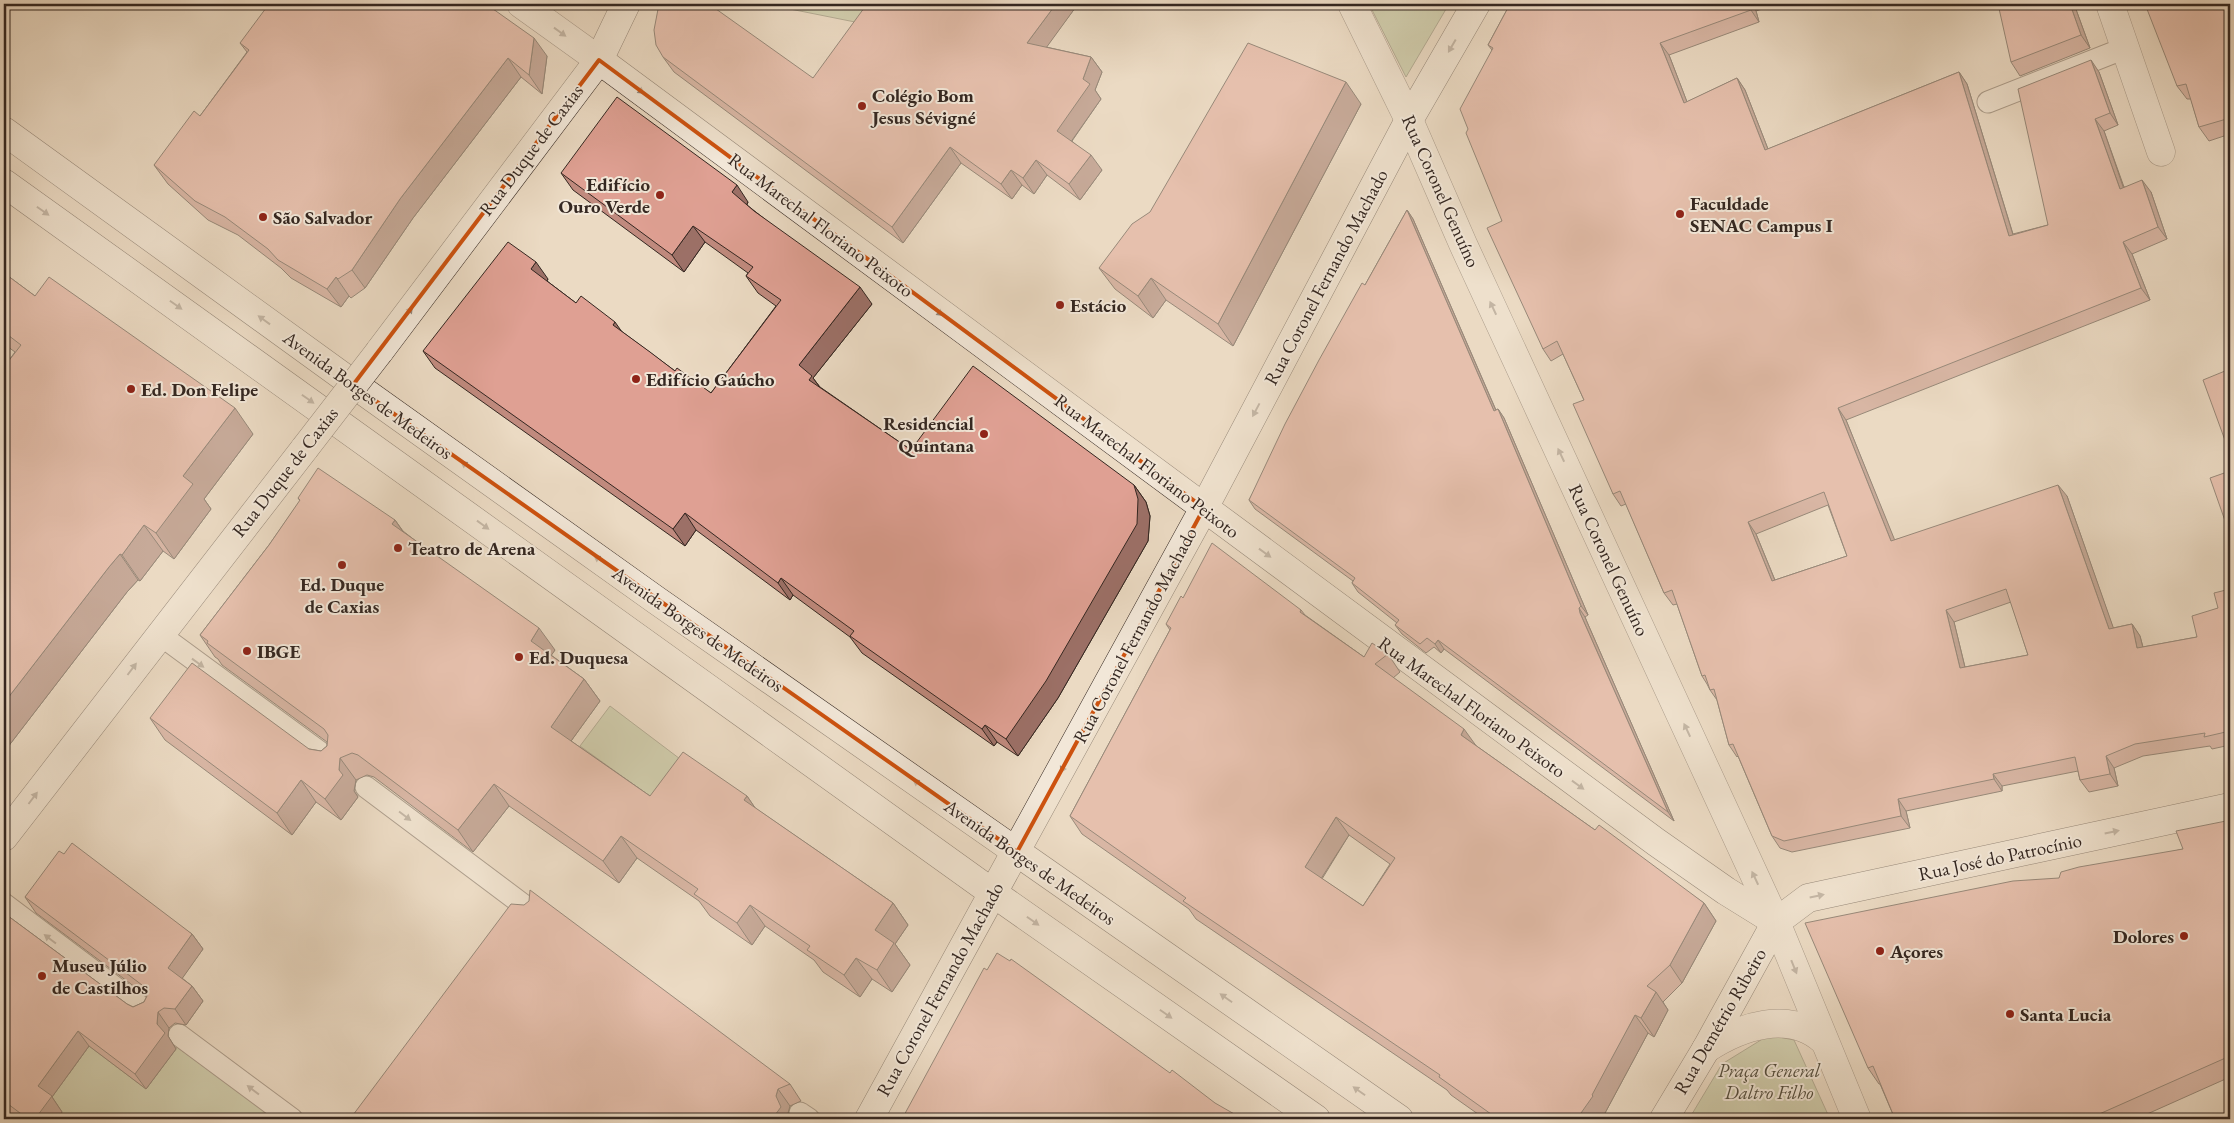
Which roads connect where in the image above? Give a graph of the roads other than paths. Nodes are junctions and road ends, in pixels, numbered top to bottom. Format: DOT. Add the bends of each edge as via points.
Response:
graph roads {
  1 [pos="521,4"];
  2 [pos="626,4"];
  3 [pos="1352,4"];
  4 [pos="1476,4"];
  5 [pos="2110,4"];
  6 [pos="2125,48"];
  7 [pos="599,60"];
  8 [pos="1988,102"];
  9 [pos="1410,120"];
  10 [pos="4,131"];
  11 [pos="2161,152"];
  12 [pos="4,183"];
  13 [pos="1204,508"];
  14 [pos="159,634"];
  15 [pos="332,761"];
  16 [pos="366,787"];
  17 [pos="2230,807"];
  18 [pos="4,837"];
  19 [pos="1016,852"];
  20 [pos="993,893"];
  21 [pos="4,904"];
  22 [pos="530,910"];
  23 [pos="1776,922"];
  24 [pos="145,1010"];
  25 [pos="178,1035"];
  26 [pos="1823,1040"];
  27 [pos="1706,1049"];
  28 [pos="292,1119"];
  29 [pos="869,1119"];
  30 [pos="1316,1119"];
  31 [pos="1399,1119"];
  32 [pos="1664,1119"];
  33 [pos="1857,1119"];
  1 -- 7 [label="street, Rua Marechal Floriano Peixoto, one-way"];
  2 -- 7 [label="street, Rua Duque de Caxias"];
  3 -- 9 [label="street, Rua Coronel Genuíno"];
  4 -- 9 [label="street, Rua Coronel Fernando Machado, one-way"];
  5 -- 6 [label="street"];
  6 -- 8 [label="lane"];
  6 -- 11 [label="street"];
  7 -- 13 [label="street, Rua Marechal Floriano Peixoto, one-way"];
  14 -- 7 [label="street, Rua Duque de Caxias, one-way, bridge" via="379,352"];
  9 -- 13 [label="street, Rua Coronel Fernando Machado, one-way"];
  23 -- 9 [label="street, Rua Coronel Genuíno, one-way" via="1463,244"];
  19 -- 10 [label="street, Avenida Borges de Medeiros, one-way" via="384,407"];
  12 -- 20 [label="street, Avenida Borges de Medeiros, one-way"];
  13 -- 19 [label="street, Rua Coronel Fernando Machado, one-way"];
  13 -- 23 [label="street, Rua Marechal Floriano Peixoto, one-way" via="1656,842 1726,892"];
  14 -- 15 [label="lane, one-way"];
  18 -- 14 [label="street, Rua Duque de Caxias, one-way"];
  16 -- 22 [label="lane, one-way"];
  23 -- 17 [label="street, Rua José do Patrocínio, one-way" via="1808,898"];
  19 -- 20 [label="street, Rua Coronel Fernando Machado"];
  31 -- 19 [label="street, Avenida Borges de Medeiros, one-way"];
  20 -- 29 [label="street, Rua Coronel Fernando Machado"];
  20 -- 30 [label="street, Avenida Borges de Medeiros, one-way"];
  24 -- 21 [label="lane, one-way"];
  23 -- 26 [label="street, Rua Coronel Genuíno, one-way"];
  23 -- 27 [label="street, Rua Demétrio Ribeiro"];
  28 -- 25 [label="lane, one-way"];
  26 -- 27 [label="street" via="1807,1028 1781,1023 1737,1032"];
  26 -- 33 [label="street, Rua Coronel Genuíno"];
  27 -- 32 [label="street, Rua Demétrio Ribeiro"];
}
